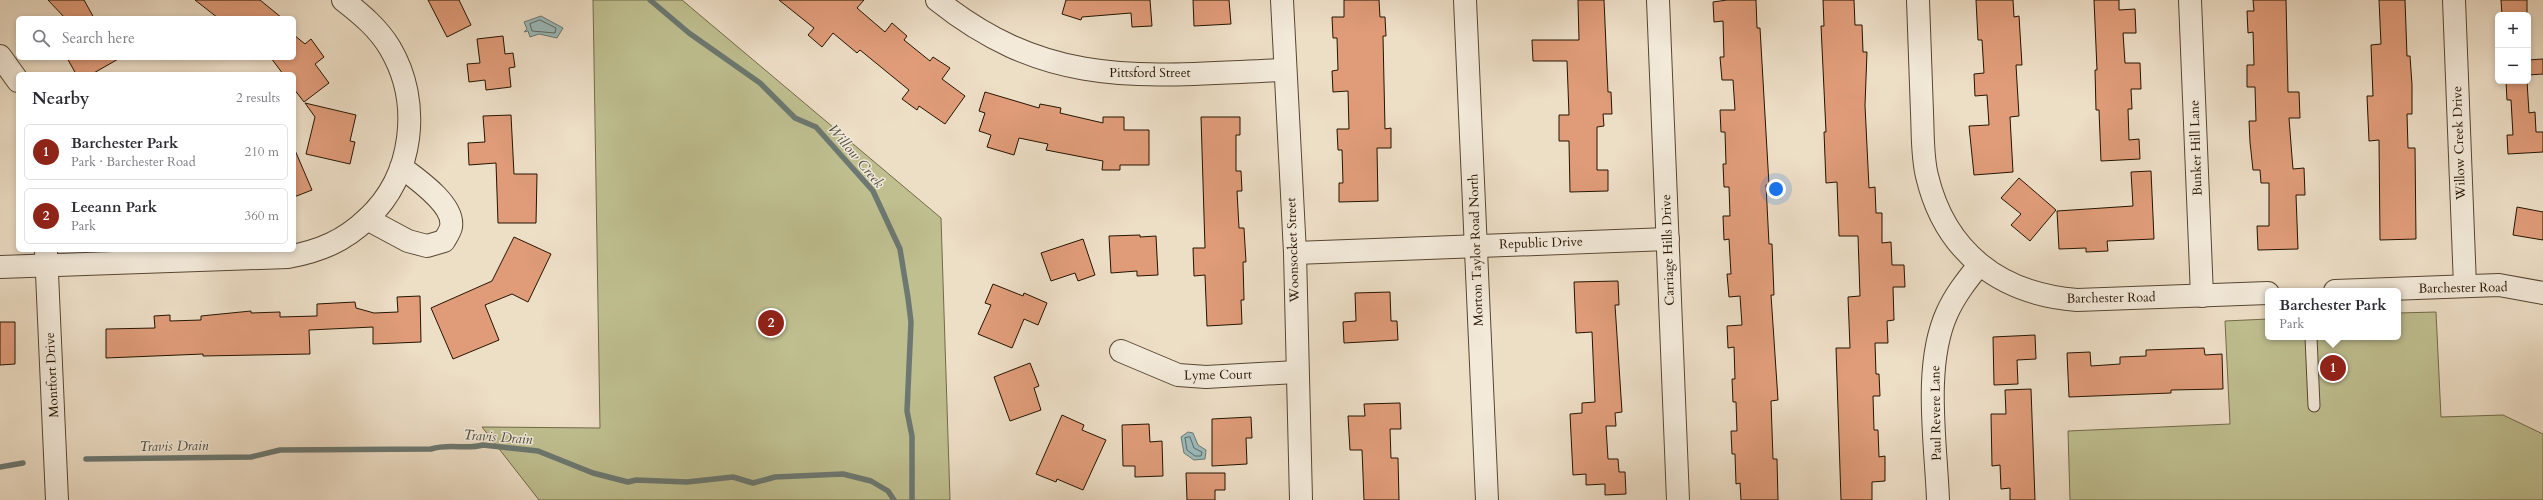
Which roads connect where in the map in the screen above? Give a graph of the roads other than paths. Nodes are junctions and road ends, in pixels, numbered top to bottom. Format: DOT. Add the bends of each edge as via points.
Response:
graph roads {
  1 [pos="343,0"];
  2 [pos="938,0"];
  3 [pos="1282,0"];
  4 [pos="1465,0"];
  5 [pos="1658,0"];
  6 [pos="1918,0"];
  7 [pos="2190,0"];
  8 [pos="2454,0"];
  9 [pos="0,56"];
  10 [pos="1285,70"];
  11 [pos="16,78"];
  12 [pos="401,168"];
  13 [pos="367,219"];
  14 [pos="1668,239"];
  15 [pos="1475,246"];
  16 [pos="1295,253"];
  17 [pos="47,258"];
  18 [pos="1979,265"];
  19 [pos="0,267"];
  20 [pos="2465,286"];
  21 [pos="2401,288"];
  22 [pos="2265,293"];
  23 [pos="2543,293"];
  24 [pos="2202,296"];
  25 [pos="2311,340"];
  26 [pos="1121,351"];
  27 [pos="1296,372"];
  28 [pos="2314,406"];
  29 [pos="57,500"];
  30 [pos="1301,500"];
  31 [pos="1487,500"];
  32 [pos="1678,500"];
  33 [pos="1938,500"];
  1 -- 12 [label="street" via="378,31 390,47 403,78 410,116"];
  2 -- 10 [label="street, Pittsford Street" via="976,28 1005,44 1037,58 1070,68 1134,75"];
  3 -- 10 [label="street, Woonsocket Street"];
  4 -- 15 [label="street, Morton Taylor Road North"];
  5 -- 14 [label="street, Carriage Hills Drive"];
  6 -- 18 [label="street, Barchester Road" via="1927,175 1935,203 1945,224 1961,247"];
  7 -- 24 [label="street, Bunker Hill Lane"];
  8 -- 20 [label="street, Willow Creek Drive"];
  9 -- 11 [label="street"];
  10 -- 16 [label="street, Woonsocket Street"];
  12 -- 13 [label="street" via="388,195"];
  12 -- 13 [label="street" via="435,195 450,213 451,227 444,241 427,246 408,241"];
  13 -- 17 [label="street" via="338,242 288,257"];
  14 -- 15 [label="street, Republic Drive"];
  14 -- 32 [label="street, Carriage Hills Drive"];
  15 -- 16 [label="street, Republic Drive"];
  15 -- 31 [label="street, Morton Taylor Road North"];
  16 -- 27 [label="street, Woonsocket Street"];
  17 -- 19 [label="street"];
  17 -- 29 [label="street, Montfort Drive"];
  18 -- 24 [label="street, Barchester Road" via="2012,285 2057,299"];
  18 -- 33 [label="street, Paul Revere Lane" via="1947,313 1937,342 1933,373"];
  20 -- 21 [label="street, Barchester Road"];
  20 -- 23 [label="street, Barchester Road" via="2499,285"];
  22 -- 24 [label="street, Barchester Road"];
  25 -- 28 [label="lane"];
  26 -- 27 [label="street, Lyme Court" via="1178,375 1206,377"];
  27 -- 30 [label="street, Woonsocket Street"];
}
